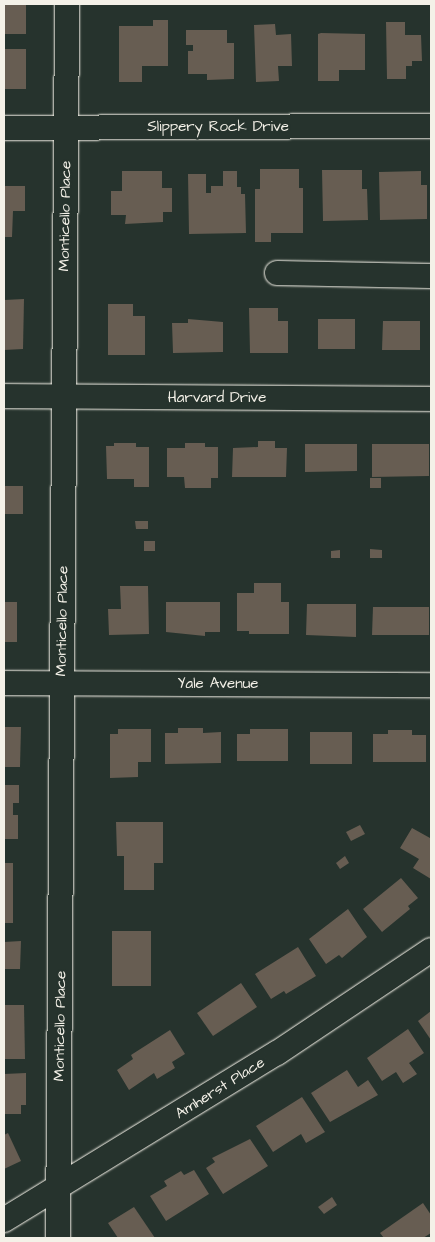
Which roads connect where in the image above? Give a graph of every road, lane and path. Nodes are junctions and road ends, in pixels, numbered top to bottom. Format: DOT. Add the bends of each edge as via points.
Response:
graph roads {
  1 [pos="67,4"];
  2 [pos="431,126"];
  3 [pos="4,128"];
  4 [pos="66,129"];
  5 [pos="277,272"];
  6 [pos="431,276"];
  7 [pos="4,396"];
  8 [pos="63,397"];
  9 [pos="431,399"];
  10 [pos="4,682"];
  11 [pos="61,682"];
  12 [pos="431,685"];
  13 [pos="431,950"];
  14 [pos="57,1189"];
  15 [pos="4,1220"];
  16 [pos="58,1238"];
  1 -- 4 [label="street, Monticello Place"];
  2 -- 4 [label="street, Slippery Rock Drive"];
  3 -- 4 [label="street, Slippery Rock Drive"];
  4 -- 8 [label="street, Monticello Place"];
  5 -- 6 [label="street"];
  7 -- 8 [label="street, Harvard Drive"];
  8 -- 9 [label="street, Harvard Drive"];
  8 -- 11 [label="street, Monticello Place"];
  10 -- 11 [label="street, Yale Avenue"];
  11 -- 12 [label="street, Yale Avenue"];
  11 -- 14 [label="street, Monticello Place" via="62,938"];
  13 -- 14 [label="street, Amherst Place" via="277,1053"];
  14 -- 15 [label="street, Amherst Place"];
  14 -- 16 [label="street, Monticello Place"];
}
